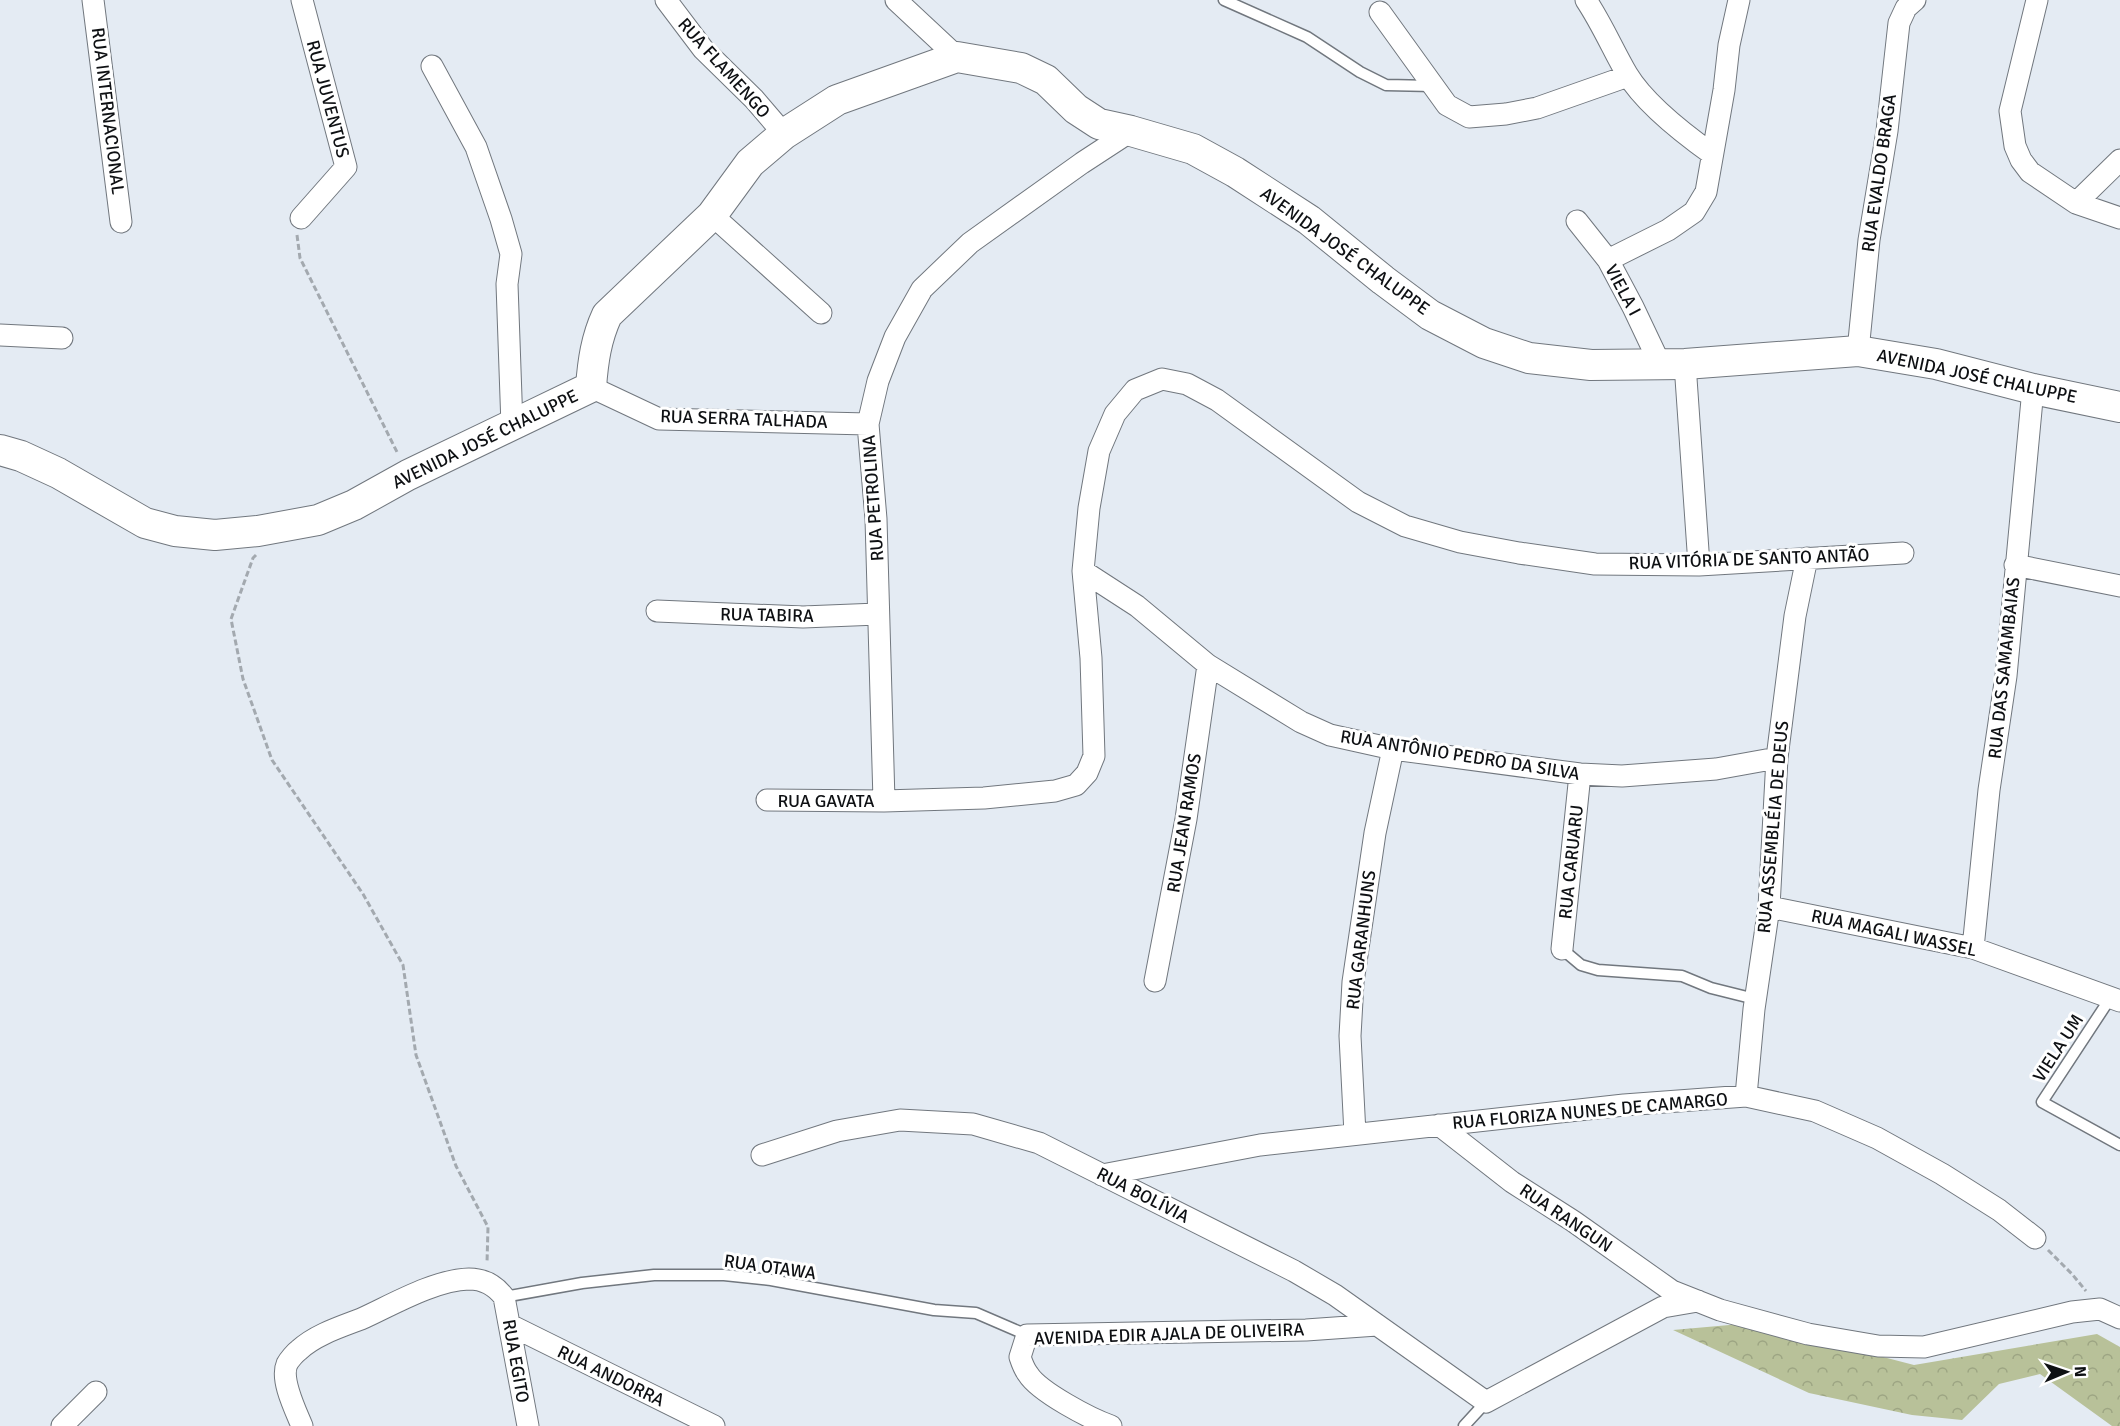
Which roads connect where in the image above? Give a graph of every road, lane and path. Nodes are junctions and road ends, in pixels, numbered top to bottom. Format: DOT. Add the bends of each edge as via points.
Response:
graph roads {
  1 [pos="93,0"];
  2 [pos="302,0"];
  3 [pos="666,0"];
  4 [pos="896,0"];
  5 [pos="1224,0"];
  6 [pos="1586,0"];
  7 [pos="1739,0"];
  8 [pos="1915,0"];
  9 [pos="2037,0"];
  10 [pos="1380,12"];
  11 [pos="957,57"];
  12 [pos="432,66"];
  13 [pos="1628,76"];
  14 [pos="1433,86"];
  15 [pos="1131,131"];
  16 [pos="784,134"];
  17 [pos="1712,154"];
  18 [pos="2120,160"];
  19 [pos="2076,203"];
  20 [pos="712,215"];
  21 [pos="302,218"];
  22 [pos="2120,218"];
  23 [pos="1577,221"];
  24 [pos="122,222"];
  25 [pos="1608,260"];
  26 [pos="821,313"];
  27 [pos="0,335"];
  28 [pos="62,338"];
  29 [pos="1858,351"];
  30 [pos="1672,364"];
  31 [pos="591,387"];
  32 [pos="2032,389"];
  33 [pos="2120,407"];
  34 [pos="868,424"];
  35 [pos="512,426"];
  36 [pos="0,450"];
  37 [pos="408,475"];
  38 [pos="284,526"];
  39 [pos="1903,553"];
  40 [pos="1808,558"];
  41 [pos="1699,565"];
  42 [pos="2015,565"];
  43 [pos="1083,571"];
  44 [pos="2120,586"];
  45 [pos="657,611"];
  46 [pos="878,614"];
  47 [pos="1208,665"];
  48 [pos="1393,749"];
  49 [pos="1777,758"];
  50 [pos="1580,774"];
  51 [pos="767,800"];
  52 [pos="884,801"];
  53 [pos="1769,907"];
  54 [pos="1973,948"];
  55 [pos="1562,950"];
  56 [pos="1155,981"];
  57 [pos="2117,994"];
  58 [pos="1755,999"];
  59 [pos="1746,1096"];
  60 [pos="1440,1125"];
  61 [pos="1354,1134"];
  62 [pos="2120,1145"];
  63 [pos="762,1155"];
  64 [pos="1102,1175"];
  65 [pos="2035,1238"];
  66 [pos="487,1282"];
  67 [pos="504,1297"];
  68 [pos="1698,1301"];
  69 [pos="2100,1309"];
  70 [pos="2120,1318"];
  71 [pos="510,1325"];
  72 [pos="1377,1325"];
  73 [pos="1027,1335"];
  74 [pos="96,1392"];
  75 [pos="1486,1402"];
  76 [pos="62,1426"];
  77 [pos="302,1426"];
  78 [pos="528,1426"];
  79 [pos="714,1426"];
  80 [pos="1111,1426"];
  81 [pos="1464,1426"];
  1 -- 24 [label="street, RUA INTERNACIONAL"];
  2 -- 21 [label="street, RUA JUVENTUS" via="346,167"];
  3 -- 16 [label="street, RUA FLAMENGO" via="703,49"];
  4 -- 11 [label="street"];
  5 -- 14 [label="lane" via="1307,37 1386,85"];
  6 -- 13 [label="street"];
  7 -- 17 [label="street"];
  8 -- 29 [label="street, RUA EVALDO BRAGA" via="1899,23"];
  9 -- 19 [label="street" via="2010,111 2015,146 2030,172"];
  10 -- 14 [label="street"];
  11 -- 15 [label="street, AVENIDA JOSÉ CHALUPPE" via="1021,68 1046,80 1076,109 1099,124"];
  11 -- 16 [label="street, AVENIDA JOSÉ CHALUPPE" via="837,100"];
  12 -- 35 [label="street" via="476,147 511,254 507,284"];
  13 -- 14 [label="street" via="1537,108 1469,117 1447,105"];
  13 -- 17 [label="street" via="1660,113"];
  15 -- 30 [label="street, AVENIDA JOSÉ CHALUPPE" via="1193,149 1235,172 1309,220 1430,315 1484,343 1529,358 1591,365"];
  15 -- 34 [label="street, RUA PETROLINA" via="970,243 922,289 878,381"];
  16 -- 20 [label="street, AVENIDA JOSÉ CHALUPPE" via="750,163"];
  17 -- 25 [label="street" via="1706,192 1694,212 1668,230"];
  18 -- 19 [label="street"];
  19 -- 22 [label="street"];
  20 -- 26 [label="street"];
  20 -- 31 [label="street, AVENIDA JOSÉ CHALUPPE" via="607,315 593,358"];
  21 -- 37 [label="path" via="297,235 300,258"];
  23 -- 25 [label="street, VIELA I"];
  25 -- 30 [label="street, VIELA I"];
  27 -- 28 [label="street"];
  29 -- 30 [label="street, AVENIDA JOSÉ CHALUPPE"];
  29 -- 32 [label="street, AVENIDA JOSÉ CHALUPPE" via="1936,364"];
  30 -- 41 [label="street"];
  31 -- 34 [label="street, RUA SERRA TALHADA" via="659,418"];
  31 -- 35 [label="street, AVENIDA JOSÉ CHALUPPE"];
  32 -- 33 [label="street, AVENIDA JOSÉ CHALUPPE"];
  32 -- 42 [label="street, RUA DAS SAMAMBAIAS"];
  34 -- 46 [label="street, RUA PETROLINA"];
  35 -- 37 [label="street, AVENIDA JOSÉ CHALUPPE"];
  36 -- 38 [label="street, AVENIDA JOSÉ CHALUPPE" via="58,473 145,523 214,535"];
  37 -- 38 [label="street, AVENIDA JOSÉ CHALUPPE" via="345,509 318,520"];
  38 -- 66 [label="path" via="253,558 231,619 243,679 272,760 363,894 404,965 416,1055 456,1166 488,1227"];
  39 -- 40 [label="street, RUA VITÓRIA DE SANTO ANTÃO"];
  40 -- 41 [label="street, RUA VITÓRIA DE SANTO ANTÃO"];
  40 -- 49 [label="street, RUA ASSEMBLÉIA DE DEUS" via="1795,616"];
  41 -- 43 [label="street, RUA VITÓRIA DE SANTO ANTÃO" via="1595,564 1519,554 1405,526 1358,502 1217,400 1187,384 1162,379 1135,390 1115,414 1099,452"];
  42 -- 44 [label="street"];
  42 -- 54 [label="street, RUA DAS SAMAMBAIAS" via="2006,676 1989,790"];
  43 -- 47 [label="street, RUA ANTÔNIO PEDRO DA SILVA" via="1137,606"];
  43 -- 52 [label="street, RUA VITÓRIA DE SANTO ANTÃO" via="1094,756 1076,785 984,798"];
  45 -- 46 [label="street, RUA TABIRA" via="803,617"];
  46 -- 52 [label="street, RUA PETROLINA"];
  47 -- 48 [label="street, RUA ANTÔNIO PEDRO DA SILVA" via="1320,731"];
  47 -- 56 [label="street, RUA JEAN RAMOS" via="1186,819"];
  48 -- 50 [label="street, RUA ANTÔNIO PEDRO DA SILVA"];
  48 -- 61 [label="street, RUA GARANHUNS" via="1375,833 1353,982 1350,1036"];
  49 -- 50 [label="street, RUA ANTÔNIO PEDRO DA SILVA" via="1716,769 1622,776"];
  49 -- 53 [label="street, RUA ASSEMBLÉIA DE DEUS"];
  50 -- 55 [label="street, RUA CARUARU"];
  51 -- 52 [label="street, RUA GAVATA"];
  53 -- 54 [label="street, RUA MAGALI WASSEL"];
  53 -- 58 [label="street, RUA ASSEMBLÉIA DE DEUS"];
  54 -- 57 [label="street, RUA MAGALI WASSEL"];
  55 -- 58 [label="lane" via="1581,964 1598,970 1682,976"];
  57 -- 62 [label="lane, VIELA UM" via="2042,1102"];
  58 -- 59 [label="street, RUA ASSEMBLÉIA DE DEUS"];
  59 -- 60 [label="street, RUA FLORIZA NUNES DE CAMARGO"];
  59 -- 65 [label="street, RUA FLORIZA NUNES DE CAMARGO" via="1815,1111 1877,1138 1999,1210"];
  60 -- 61 [label="street, RUA FLORIZA NUNES DE CAMARGO"];
  60 -- 68 [label="street, RUA RANGUN" via="1512,1182 1672,1291"];
  61 -- 64 [label="street, RUA FLORIZA NUNES DE CAMARGO" via="1260,1145"];
  63 -- 64 [label="street, RUA BOLÍVIA" via="837,1131 900,1120 942,1122 973,1124 1039,1143"];
  64 -- 72 [label="street, RUA BOLÍVIA" via="1294,1271"];
  65 -- 69 [label="path"];
  66 -- 67 [label="street"];
  66 -- 77 [label="street" via="470,1279 431,1287 317,1338 299,1350 287,1365 286,1384"];
  67 -- 71 [label="street, RUA EGITO"];
  67 -- 73 [label="lane, RUA OTAWA" via="654,1275 724,1275 976,1313"];
  68 -- 69 [label="street" via="1808,1334 1878,1346 1924,1347"];
  68 -- 75 [label="street" via="1664,1307"];
  69 -- 70 [label="street"];
  71 -- 78 [label="street, RUA EGITO"];
  71 -- 79 [label="street, RUA ANDORRA"];
  72 -- 73 [label="street, AVENIDA EDIR AJALA DE OLIVEIRA"];
  72 -- 75 [label="street, RUA BOLÍVIA"];
  73 -- 80 [label="street, AVENIDA EDIR AJALA DE OLIVEIRA" via="1020,1357 1029,1376 1053,1396"];
  74 -- 76 [label="street"];
  75 -- 81 [label="lane"];
}
